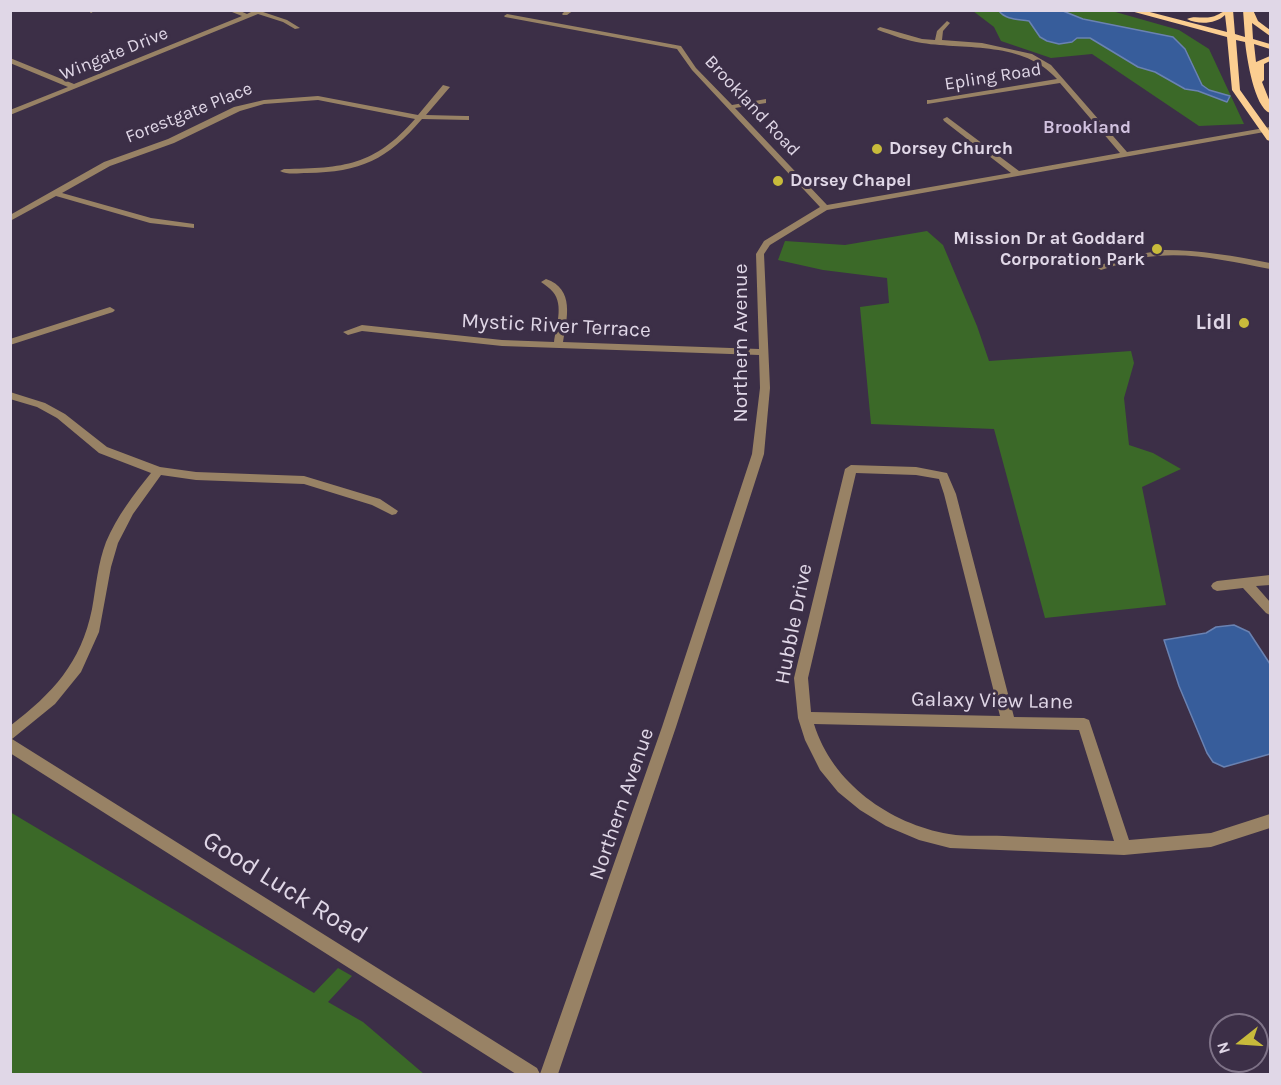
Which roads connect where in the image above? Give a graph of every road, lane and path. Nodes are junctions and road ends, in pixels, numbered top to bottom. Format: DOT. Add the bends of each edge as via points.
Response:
graph roads {
  1 [pos="230,10"];
  2 [pos="1131,10"];
  3 [pos="1153,10"];
  4 [pos="1227,10"];
  5 [pos="1248,10"];
  6 [pos="260,11"];
  7 [pos="295,15"];
  8 [pos="248,16"];
  9 [pos="269,16"];
  10 [pos="507,16"];
  11 [pos="285,21"];
  12 [pos="260,22"];
  13 [pos="947,23"];
  14 [pos="297,28"];
  15 [pos="880,28"];
  16 [pos="1231,33"];
  17 [pos="1270,34"];
  18 [pos="1248,38"];
  19 [pos="1270,41"];
  20 [pos="938,42"];
  21 [pos="1270,46"];
  22 [pos="1270,58"];
  23 [pos="10,60"];
  24 [pos="1233,74"];
  25 [pos="1060,81"];
  26 [pos="74,87"];
  27 [pos="446,87"];
  28 [pos="1263,95"];
  29 [pos="763,101"];
  30 [pos="930,102"];
  31 [pos="731,107"];
  32 [pos="1270,110"];
  33 [pos="10,112"];
  34 [pos="418,117"];
  35 [pos="466,118"];
  36 [pos="947,119"];
  37 [pos="1268,132"];
  38 [pos="1125,154"];
  39 [pos="284,171"];
  40 [pos="1016,173"];
  41 [pos="54,193"];
  42 [pos="825,208"];
  43 [pos="10,219"];
  44 [pos="191,226"];
  45 [pos="1270,266"];
  46 [pos="1101,267"];
  47 [pos="546,282"];
  48 [pos="111,310"];
  49 [pos="348,332"];
  50 [pos="10,342"];
  51 [pos="558,345"];
  52 [pos="763,352"];
  53 [pos="10,395"];
  54 [pos="158,471"];
  55 [pos="392,512"];
  56 [pos="1270,580"];
  57 [pos="1246,583"];
  58 [pos="1217,586"];
  59 [pos="1270,610"];
  60 [pos="805,718"];
  61 [pos="1008,722"];
  62 [pos="10,734"];
  63 [pos="10,745"];
  64 [pos="1270,821"];
  65 [pos="1124,848"];
  66 [pos="531,1074"];
  67 [pos="549,1074"];
  1 -- 8 [label="street"];
  2 -- 16 [label="main road"];
  2 -- 24 [label="main road" via="1184,25 1212,38 1227,52"];
  3 -- 4 [label="main road" via="1204,20 1220,18"];
  3 -- 16 [label="main road"];
  4 -- 16 [label="main road"];
  5 -- 17 [label="main road"];
  5 -- 18 [label="main road"];
  6 -- 8 [label="street, Wingate Drive"];
  6 -- 9 [label="street"];
  7 -- 11 [label="street"];
  8 -- 26 [label="street, Wingate Drive"];
  9 -- 11 [label="street"];
  9 -- 12 [label="street"];
  10 -- 31 [label="street, Brookland Road" via="677,45"];
  11 -- 14 [label="street"];
  13 -- 20 [label="street"];
  15 -- 20 [label="street"];
  16 -- 18 [label="main road"];
  16 -- 24 [label="main road"];
  18 -- 19 [label="main road"];
  18 -- 21 [label="main road"];
  18 -- 28 [label="main road" via="1255,80"];
  20 -- 25 [label="street" via="1028,54 1049,66"];
  22 -- 28 [label="main road" via="1260,63"];
  23 -- 26 [label="street"];
  24 -- 37 [label="main road" via="1236,90"];
  25 -- 30 [label="street, Epling Road"];
  25 -- 38 [label="street"];
  26 -- 33 [label="street, Wingate Drive"];
  27 -- 34 [label="street"];
  28 -- 32 [label="main road"];
  29 -- 31 [label="street"];
  31 -- 42 [label="street, Brookland Road"];
  34 -- 35 [label="street, Forestgate Place"];
  34 -- 39 [label="street" via="388,150 369,159 330,169"];
  34 -- 41 [label="street, Forestgate Place" via="318,98 264,102 237,109 171,141 107,164"];
  36 -- 40 [label="street"];
  37 -- 38 [label="street, Northern Avenue"];
  38 -- 40 [label="street, Northern Avenue"];
  40 -- 42 [label="street, Northern Avenue"];
  41 -- 43 [label="street, Forestgate Place"];
  41 -- 44 [label="street" via="150,220"];
  42 -- 52 [label="street, Northern Avenue" via="762,249"];
  45 -- 46 [label="street" via="1214,254 1175,252 1131,257"];
  47 -- 51 [label="street" via="556,286 564,300"];
  48 -- 50 [label="street"];
  49 -- 51 [label="street, Mystic River Terrace" via="362,328"];
  51 -- 52 [label="street, Mystic River Terrace"];
  52 -- 67 [label="street, Northern Avenue" via="763,418 758,454"];
  53 -- 54 [label="street" via="61,416 103,450"];
  54 -- 55 [label="street" via="304,480 366,498"];
  54 -- 62 [label="street" via="111,546 95,627 83,658 64,686"];
  56 -- 57 [label="street"];
  57 -- 58 [label="street"];
  57 -- 59 [label="street"];
  60 -- 61 [label="street, Galaxy View Lane"];
  60 -- 61 [label="street, Hubble Drive" via="801,678 847,481 851,469 867,468 943,476"];
  60 -- 65 [label="street, Hubble Drive" via="823,765 846,790 871,810 922,835 950,842"];
  61 -- 65 [label="street, Galaxy View Lane" via="1084,724"];
  63 -- 66 [label="street, Good Luck Road"];
  64 -- 65 [label="street, Hubble Drive" via="1211,840"];
}
